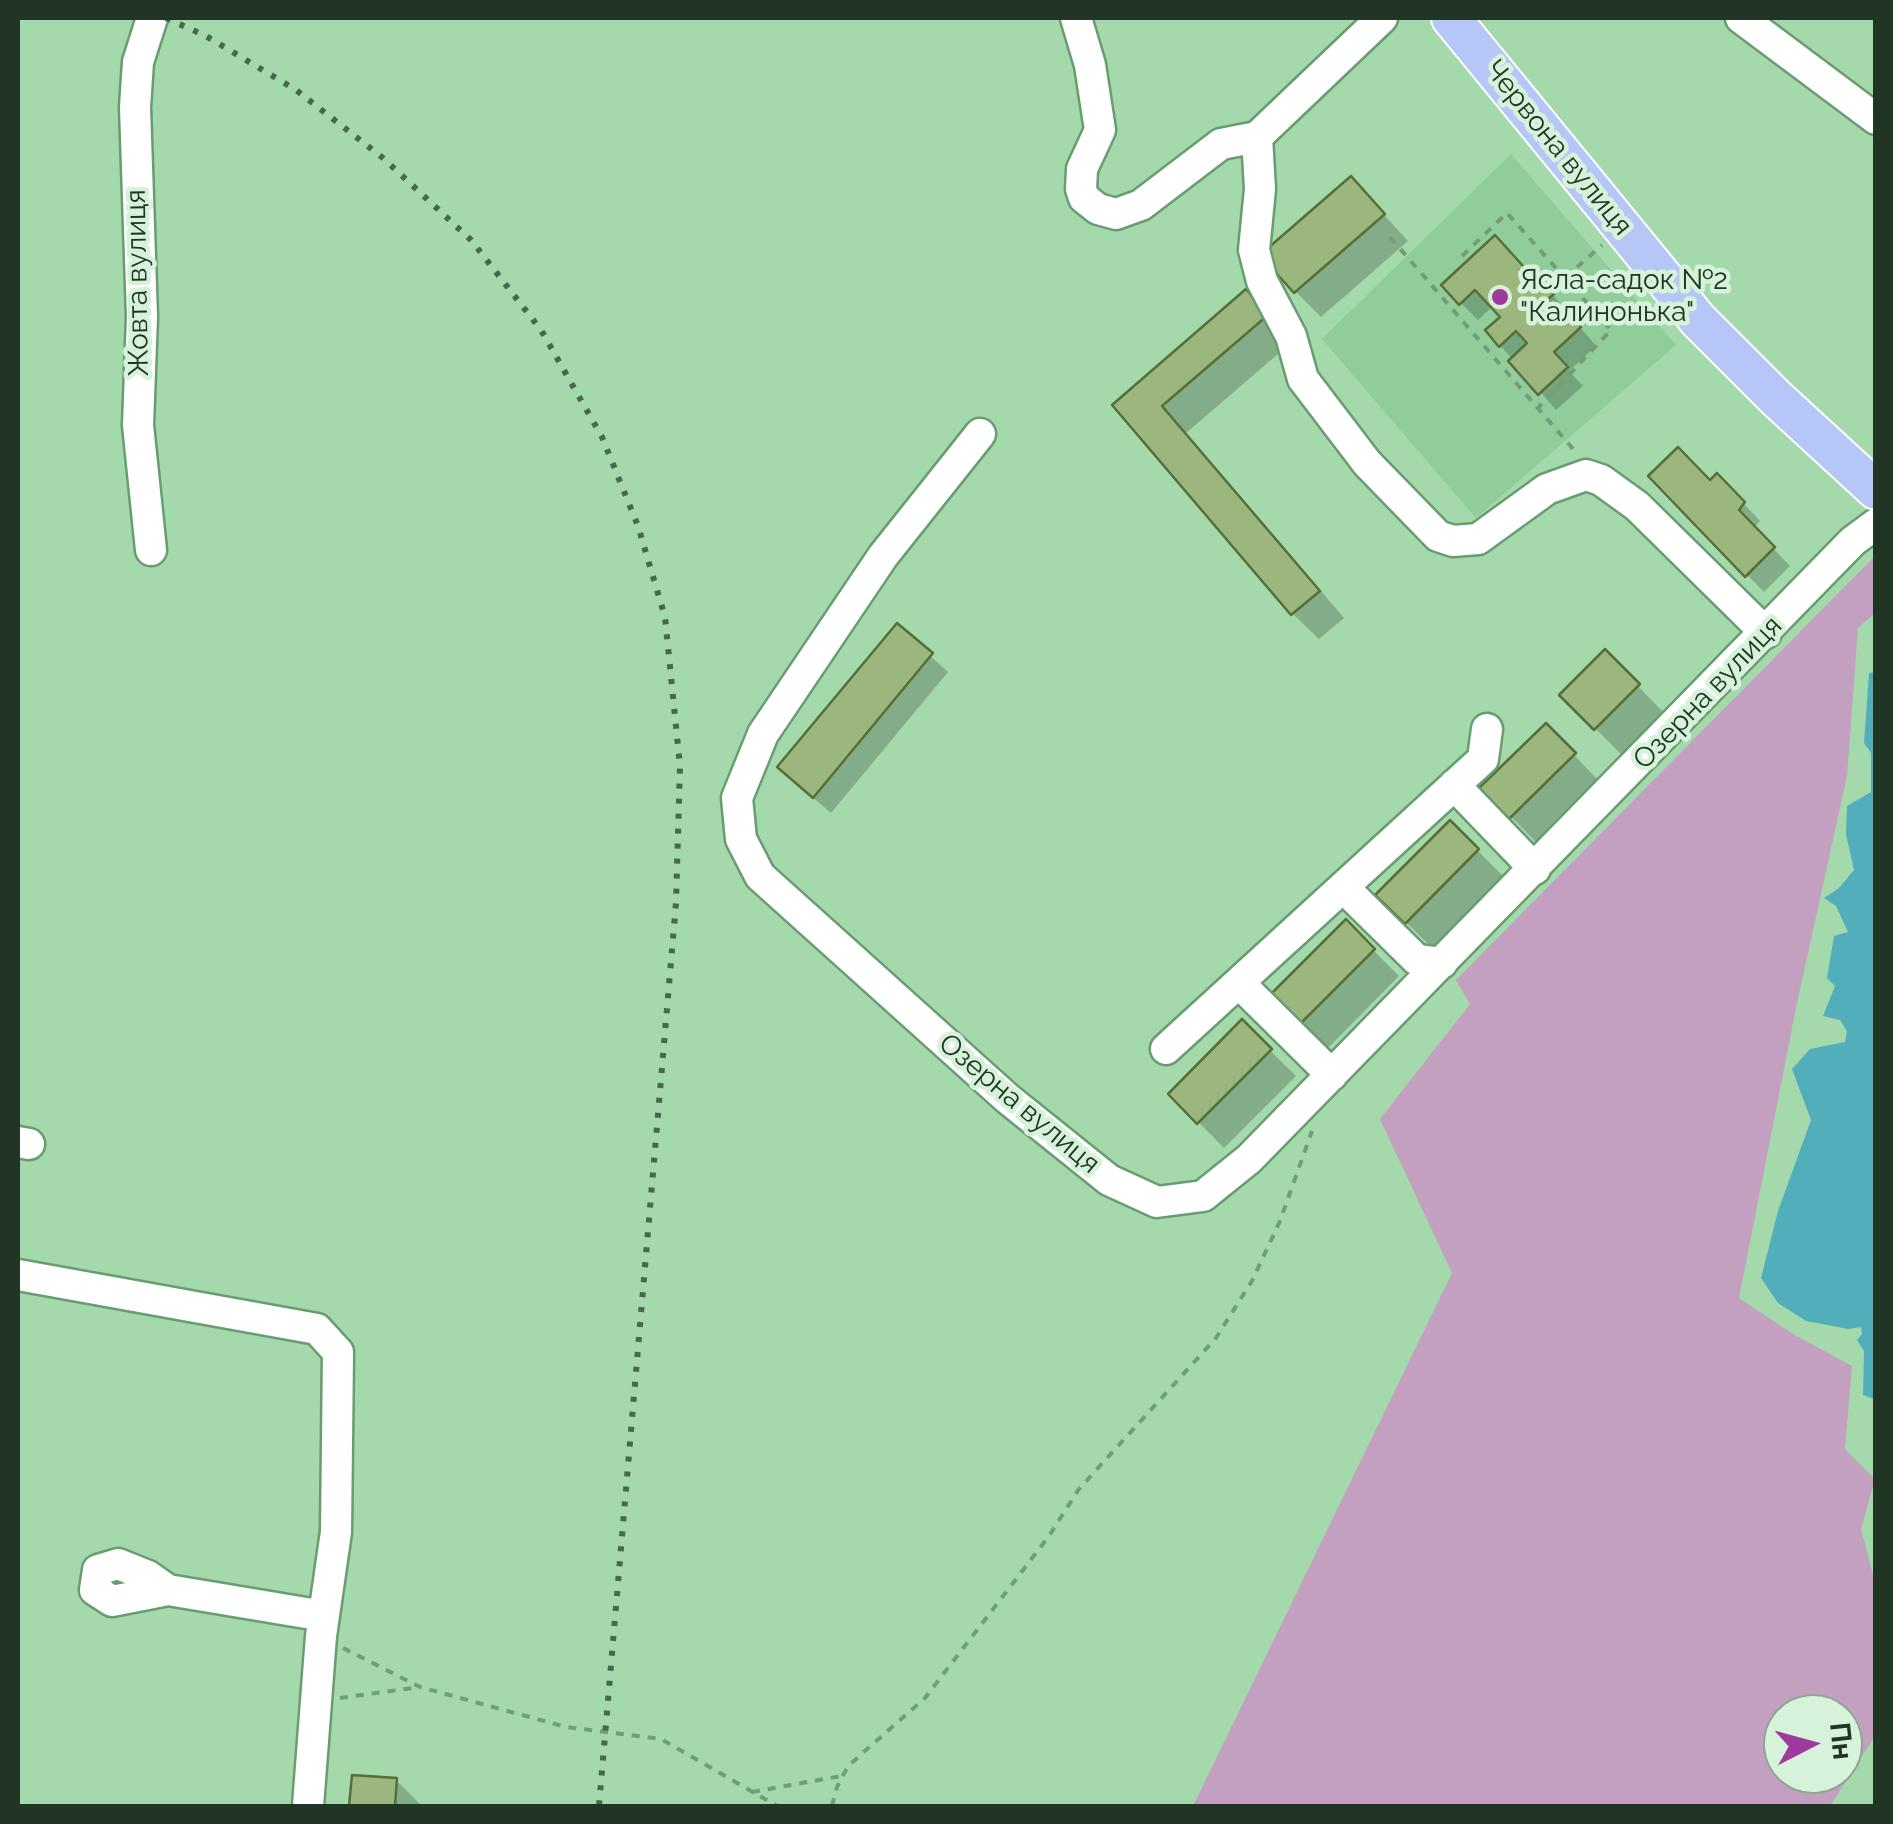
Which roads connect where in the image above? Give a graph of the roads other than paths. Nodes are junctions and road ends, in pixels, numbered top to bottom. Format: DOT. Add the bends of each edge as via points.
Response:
graph roads {
  1 [pos="152,18"];
  2 [pos="1076,18"];
  3 [pos="1382,18"];
  4 [pos="1452,18"];
  5 [pos="1741,18"];
  6 [pos="1876,119"];
  7 [pos="1257,137"];
  8 [pos="980,434"];
  9 [pos="1876,490"];
  10 [pos="1876,524"];
  11 [pos="151,550"];
  12 [pos="1766,633"];
  13 [pos="1487,729"];
  14 [pos="1454,785"];
  15 [pos="1535,869"];
  16 [pos="1343,888"];
  17 [pos="1442,963"];
  18 [pos="1239,983"];
  19 [pos="1166,1049"];
  20 [pos="1332,1075"];
  21 [pos="18,1275"];
  22 [pos="168,1590"];
  23 [pos="322,1626"];
  24 [pos="308,1806"];
  1 -- 11 [label="street, Жовта вулиця" via="134,107 142,317 138,426"];
  2 -- 7 [label="street" via="1100,130 1082,169 1081,189 1098,209 1116,214 1141,205 1221,144"];
  3 -- 7 [label="street"];
  4 -- 9 [label="main road, Червона вулиця" via="1698,320"];
  5 -- 6 [label="street"];
  7 -- 12 [label="street" via="1254,250 1303,379 1367,463 1438,536 1478,540 1547,489 1586,475 1637,506"];
  8 -- 20 [label="street, Озерна вулиця" via="883,556 763,734 736,798 752,864 1008,1098 1109,1180 1157,1202 1202,1196 1250,1159"];
  10 -- 12 [label="street, Озерна вулиця"];
  12 -- 15 [label="street, Озерна вулиця"];
  13 -- 14 [label="street" via="1482,759"];
  14 -- 15 [label="street"];
  14 -- 16 [label="street"];
  15 -- 17 [label="street, Озерна вулиця"];
  16 -- 17 [label="street" via="1416,960"];
  16 -- 18 [label="street"];
  17 -- 20 [label="street, Озерна вулиця"];
  18 -- 19 [label="street"];
  18 -- 20 [label="street"];
  21 -- 23 [label="street" via="317,1328 338,1352 336,1532"];
  22 -- 23 [label="street"];
  23 -- 24 [label="street"];
}
